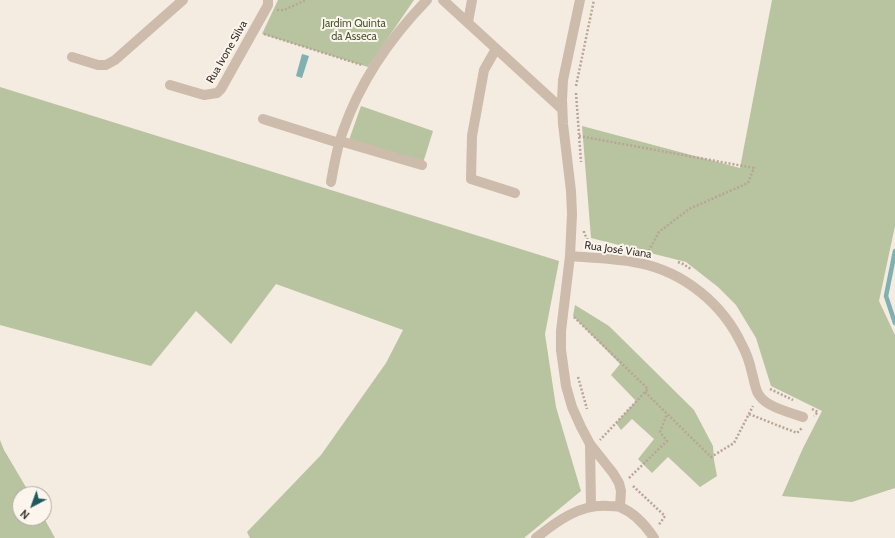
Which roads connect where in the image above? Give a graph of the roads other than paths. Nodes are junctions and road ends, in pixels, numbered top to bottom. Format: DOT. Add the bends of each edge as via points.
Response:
graph roads {
  1 [pos="183,0"];
  2 [pos="268,0"];
  3 [pos="427,0"];
  4 [pos="444,0"];
  5 [pos="472,0"];
  6 [pos="580,0"];
  7 [pos="468,22"];
  8 [pos="496,49"];
  9 [pos="72,57"];
  10 [pos="170,85"];
  11 [pos="562,109"];
  12 [pos="263,119"];
  13 [pos="339,142"];
  14 [pos="422,165"];
  15 [pos="331,182"];
  16 [pos="515,193"];
  17 [pos="570,256"];
  18 [pos="803,417"];
  19 [pos="592,446"];
  20 [pos="591,506"];
  21 [pos="620,507"];
  22 [pos="653,536"];
  23 [pos="536,538"];
  1 -- 9 [label="street" via="115,60 98,65"];
  2 -- 10 [label="street, Rua Ivone Silva" via="217,93 204,95"];
  3 -- 13 [label="street" via="397,34 372,69 349,114"];
  4 -- 7 [label="street"];
  5 -- 7 [label="street"];
  6 -- 11 [label="street" via="564,80"];
  7 -- 8 [label="street"];
  8 -- 11 [label="street"];
  8 -- 16 [label="street" via="484,70 472,136 471,179"];
  11 -- 17 [label="street" via="571,192"];
  12 -- 13 [label="street"];
  13 -- 14 [label="street"];
  13 -- 15 [label="street"];
  17 -- 18 [label="street, Rua José Viana" via="644,264 667,272 694,287 717,307 735,331 743,345 758,395 768,404"];
  17 -- 19 [label="street" via="560,350 572,407"];
  19 -- 20 [label="street"];
  19 -- 21 [label="street" via="623,483"];
  20 -- 21 [label="street"];
  20 -- 23 [label="street" via="563,518"];
  21 -- 22 [label="street" via="636,517"];
}
